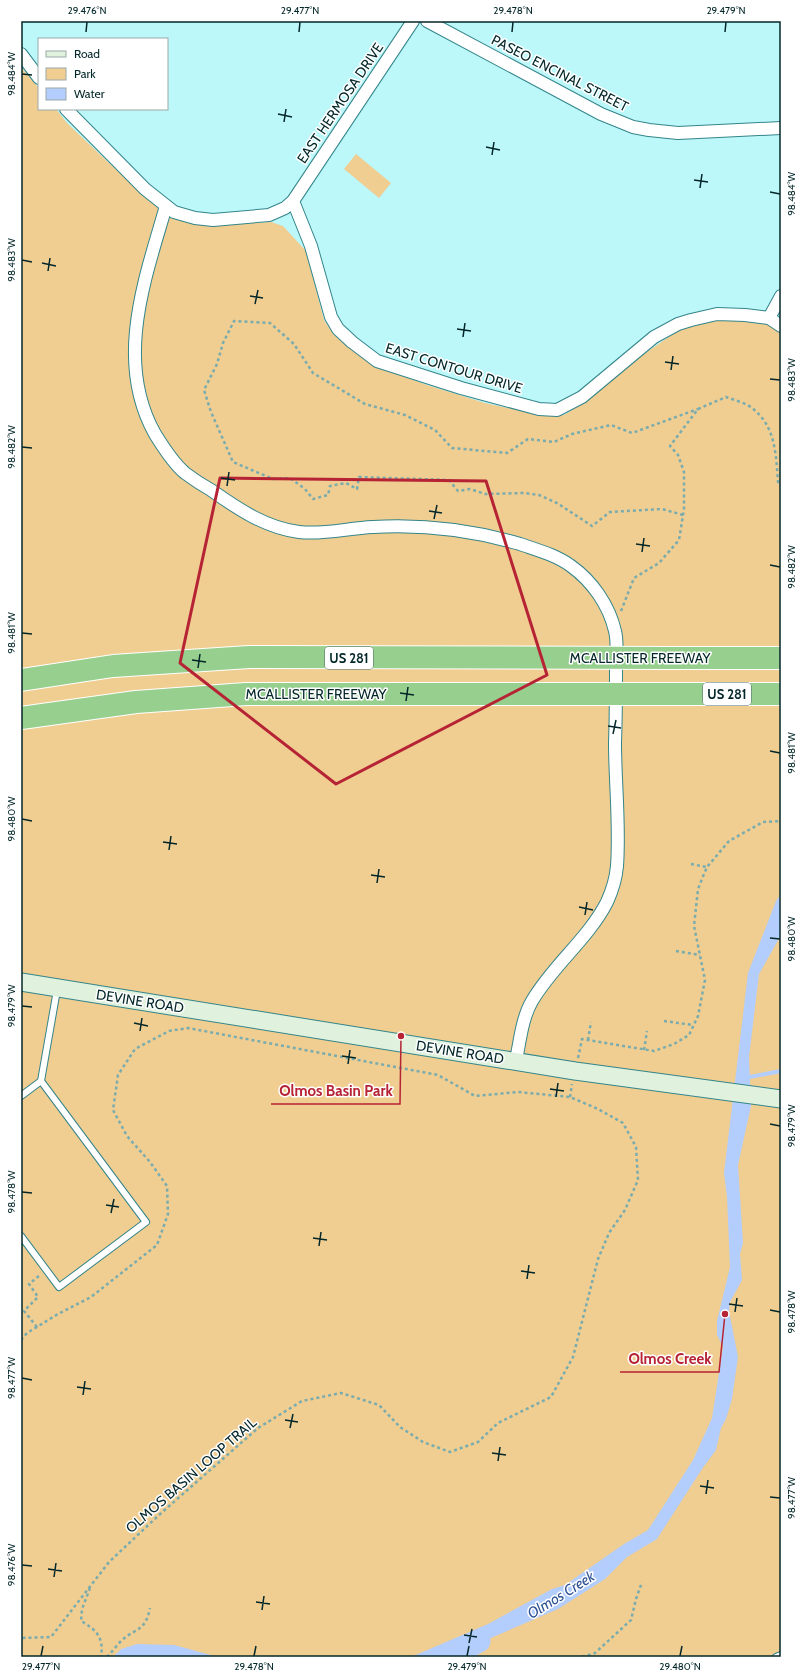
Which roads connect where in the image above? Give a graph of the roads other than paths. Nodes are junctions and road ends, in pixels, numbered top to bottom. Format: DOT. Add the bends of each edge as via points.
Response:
graph roads {
  1 [pos="413,21"];
  2 [pos="427,21"];
  3 [pos="21,54"];
  4 [pos="38,77"];
  5 [pos="67,110"];
  6 [pos="781,128"];
  7 [pos="293,201"];
  8 [pos="166,206"];
  9 [pos="781,296"];
  10 [pos="769,318"];
  11 [pos="781,326"];
  12 [pos="781,658"];
  13 [pos="21,680"];
  14 [pos="781,694"];
  15 [pos="21,718"];
  16 [pos="21,982"];
  17 [pos="57,988"];
  18 [pos="516,1060"];
  19 [pos="41,1081"];
  20 [pos="21,1096"];
  21 [pos="774,1098"];
  22 [pos="21,1236"];
  23 [pos="781,1655"];
  24 [pos="776,1657"];
  1 -- 7 [label="street, EAST HERMOSA DRIVE"];
  2 -- 6 [label="street, PASEO ENCINAL STREET" via="601,114 633,127 678,133"];
  3 -- 4 [label="street"];
  5 -- 8 [label="street" via="145,189"];
  7 -- 8 [label="street" via="285,208 269,215 213,220 174,212"];
  7 -- 10 [label="street, EAST CONTOUR DRIVE" via="311,246 331,316 338,329 352,342 377,360 539,410 557,410 582,397 654,337 678,324 718,314"];
  8 -- 18 [label="street" via="138,304 134,336 136,372 144,413 163,447 184,472 231,505 282,530 322,534 371,527 419,526 489,535 533,549 560,559 572,567 591,585 609,609 617,635 615,772 618,840 615,878 603,908 531,1003 521,1032"];
  9 -- 10 [label="street"];
  10 -- 11 [label="street, EAST CONTOUR DRIVE"];
  12 -- 13 [label="highway, MCALLISTER FREEWAY / US 281, bridge" via="249,657 113,666"];
  14 -- 15 [label="highway, MCALLISTER FREEWAY / US 281, bridge" via="246,694 136,702"];
  16 -- 17 [label="street, DEVINE ROAD"];
  17 -- 18 [label="street, DEVINE ROAD"];
  17 -- 19 [label="lane"];
  18 -- 21 [label="street, DEVINE ROAD" via="575,1071"];
  19 -- 20 [label="lane"];
  19 -- 22 [label="lane" via="146,1222 59,1287"];
  23 -- 24 [label="lane"];
}
